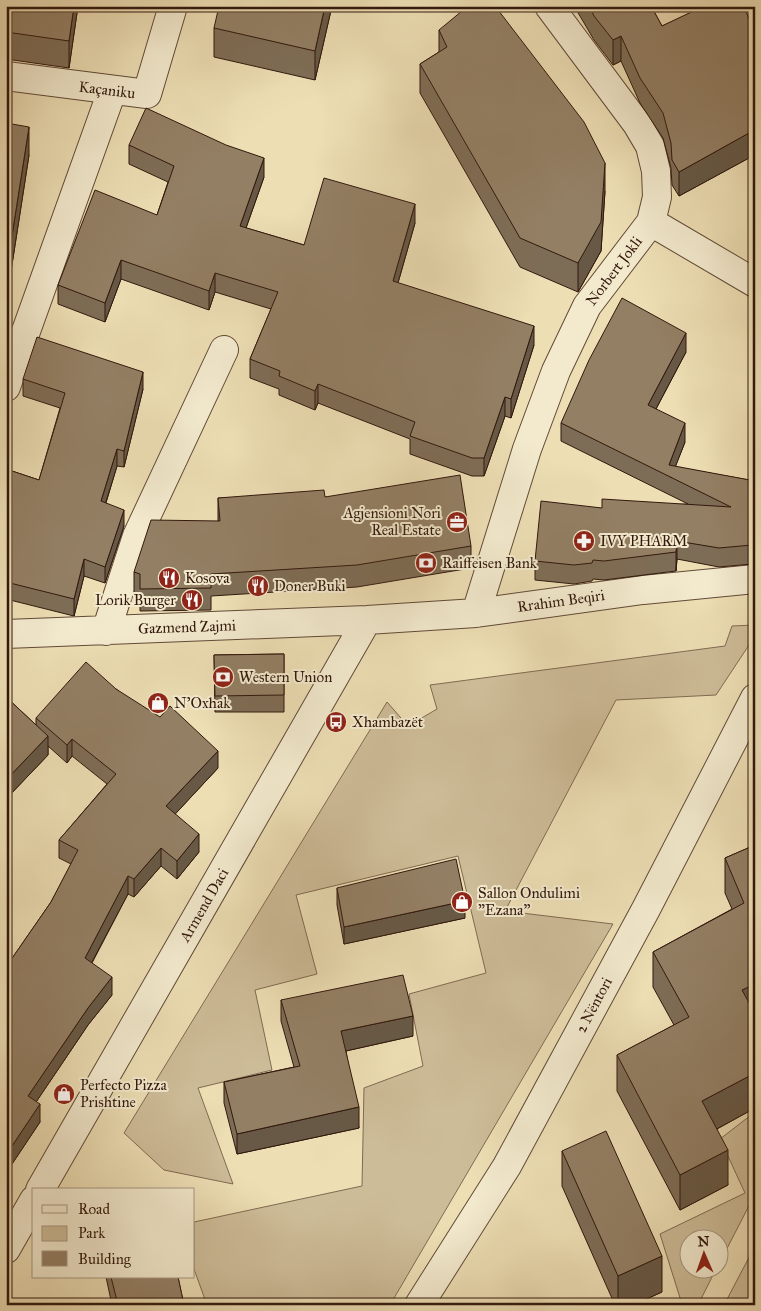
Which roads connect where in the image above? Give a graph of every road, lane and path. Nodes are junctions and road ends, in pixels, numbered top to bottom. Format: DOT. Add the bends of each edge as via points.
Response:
graph roads {
  1 [pos="173,6"];
  2 [pos="549,6"];
  3 [pos="6,76"];
  4 [pos="112,91"];
  5 [pos="651,222"];
  6 [pos="755,283"];
  7 [pos="224,350"];
  8 [pos="6,387"];
  9 [pos="755,579"];
  10 [pos="476,613"];
  11 [pos="367,620"];
  12 [pos="106,631"];
  13 [pos="7,635"];
  14 [pos="755,698"];
  15 [pos="41,1188"];
  16 [pos="32,1204"];
  17 [pos="6,1249"];
  18 [pos="419,1305"];
  1 -- 4 [label="street, Kaçaniku" via="147,94"];
  2 -- 5 [label="street, Norbert Jokli" via="650,146 656,171 657,197"];
  3 -- 4 [label="street, Kaçaniku"];
  4 -- 8 [label="street"];
  5 -- 6 [label="street"];
  5 -- 10 [label="street, Norbert Jokli" via="587,306 556,371 527,449"];
  7 -- 12 [label="street" via="137,536"];
  9 -- 10 [label="street, Rrahim Beqiri" via="643,590"];
  10 -- 11 [label="street, Rrahim Beqiri"];
  11 -- 12 [label="street, Gazmend Zajmi"];
  11 -- 15 [label="street, Armend Daci"];
  12 -- 13 [label="street, Gazmend Zajmi"];
  14 -- 18 [label="street, 2 Nëntori" via="507,1166"];
  16 -- 17 [label="street"];
}
